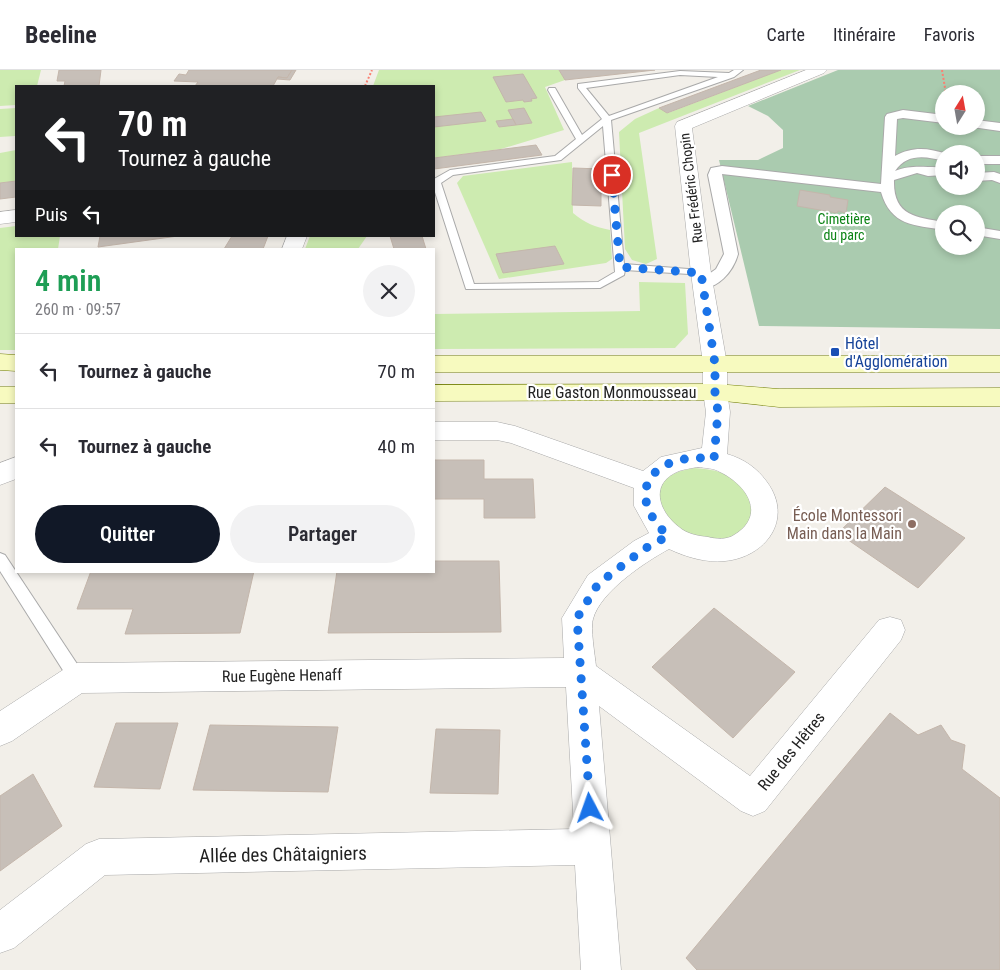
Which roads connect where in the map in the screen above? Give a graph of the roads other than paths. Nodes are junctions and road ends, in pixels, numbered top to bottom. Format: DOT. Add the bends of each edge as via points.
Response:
graph roads {
  1 [pos="739,70"];
  2 [pos="819,70"];
  3 [pos="730,75"];
  4 [pos="552,90"];
  5 [pos="935,118"];
  6 [pos="607,119"];
  7 [pos="985,125"];
  8 [pos="1000,127"];
  9 [pos="580,139"];
  10 [pos="935,155"];
  11 [pos="985,160"];
  12 [pos="1000,160"];
  13 [pos="935,171"];
  14 [pos="998,174"];
  15 [pos="985,176"];
  16 [pos="888,178"];
  17 [pos="15,216"];
  18 [pos="0,218"];
  19 [pos="935,224"];
  20 [pos="985,232"];
  21 [pos="1000,235"];
  22 [pos="620,267"];
  23 [pos="702,278"];
  24 [pos="0,362"];
  25 [pos="15,362"];
  26 [pos="435,364"];
  27 [pos="715,364"];
  28 [pos="1000,364"];
  29 [pos="715,392"];
  30 [pos="435,393"];
  31 [pos="0,395"];
  32 [pos="15,395"];
  33 [pos="1000,396"];
  34 [pos="435,431"];
  35 [pos="714,459"];
  36 [pos="15,468"];
  37 [pos="0,475"];
  38 [pos="648,483"];
  39 [pos="668,536"];
  40 [pos="0,559"];
  41 [pos="890,630"];
  42 [pos="579,672"];
  43 [pos="77,678"];
  44 [pos="0,730"];
  45 [pos="592,847"];
  46 [pos="0,934"];
  47 [pos="601,970"];
  1 -- 3 [label="lane"];
  2 -- 23 [label="street, Rue Frédéric Chopin" via="683,126"];
  3 -- 6 [label="lane"];
  3 -- 6 [label="lane" via="680,73 581,86"];
  4 -- 9 [label="lane"];
  5 -- 16 [label="street" via="903,114 890,117"];
  6 -- 9 [label="lane"];
  6 -- 22 [label="lane"];
  7 -- 8 [label="street"];
  9 -- 22 [label="lane" via="558,158 450,173 436,182 470,287 600,285 620,273"];
  10 -- 16 [label="street" via="906,153"];
  11 -- 12 [label="street"];
  13 -- 16 [label="street" via="918,169"];
  14 -- 15 [label="street"];
  16 -- 19 [label="street" via="892,206 908,220"];
  16 -- 23 [label="street" via="716,171 731,254 729,265 720,274"];
  17 -- 18 [label="street"];
  20 -- 21 [label="street"];
  22 -- 23 [label="lane"];
  23 -- 27 [label="street, Rue Frédéric Chopin"];
  24 -- 25 [label="main road"];
  26 -- 27 [label="main road, Rue Gaston Monmousseau"];
  27 -- 28 [label="main road, Rue Gaston Monmousseau"];
  27 -- 29 [label="street, Rue Frédéric Chopin"];
  29 -- 30 [label="main road, Rue Gaston Monmousseau"];
  29 -- 33 [label="main road, Rue Gaston Monmousseau" via="779,398"];
  29 -- 35 [label="street, Rue Frédéric Chopin" via="718,412"];
  31 -- 32 [label="main road"];
  34 -- 38 [label="street" via="497,431 515,435"];
  35 -- 38 [label="street" via="698,457 667,464"];
  35 -- 39 [label="street" via="749,477 760,491 766,507 764,522 756,536 725,550 705,550"];
  36 -- 37 [label="street"];
  38 -- 39 [label="street" via="645,496 648,510"];
  39 -- 42 [label="street" via="644,549 598,584 577,618"];
  40 -- 43 [label="lane"];
  41 -- 42 [label="street, Rue des Hêtres" via="753,799"];
  42 -- 43 [label="street, Rue Eugène Henaff"];
  42 -- 45 [label="street"];
  43 -- 44 [label="street"];
  45 -- 46 [label="street, Allée des Châtaigniers" via="99,857"];
  45 -- 47 [label="street"];
}
